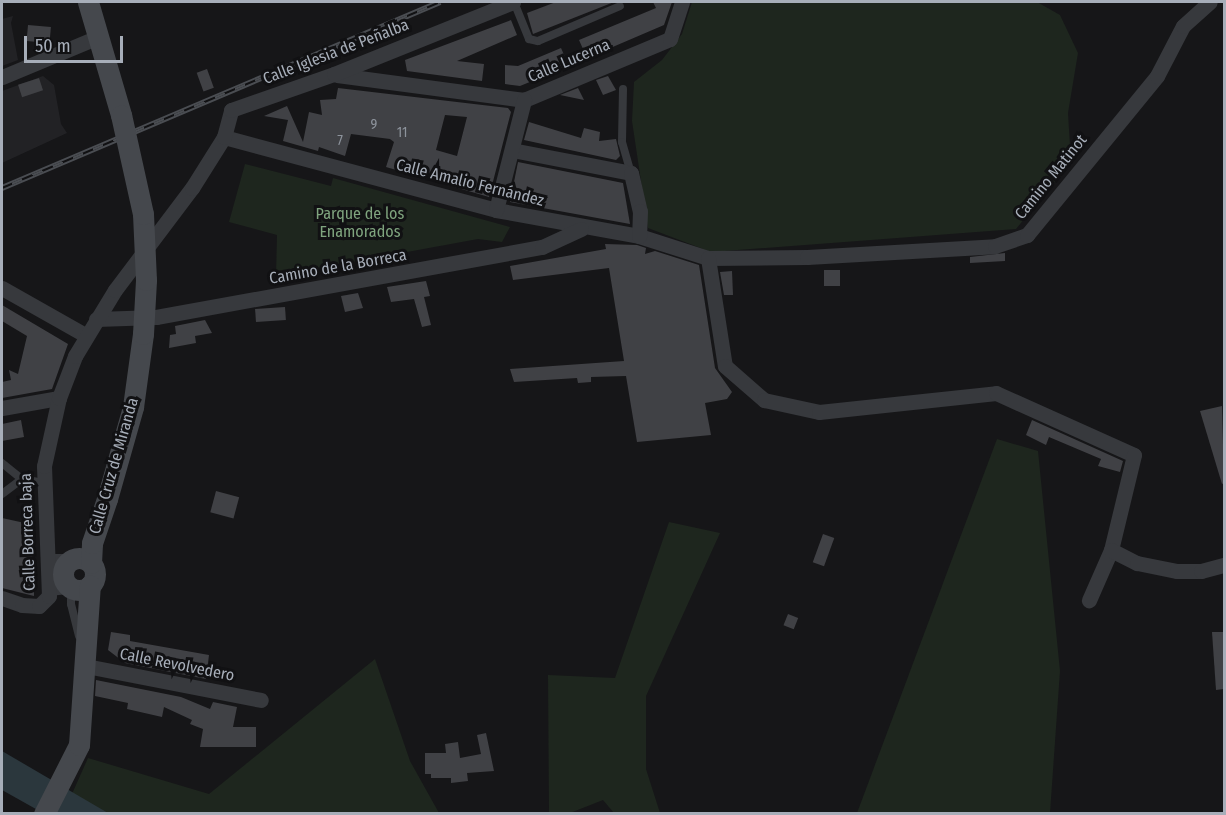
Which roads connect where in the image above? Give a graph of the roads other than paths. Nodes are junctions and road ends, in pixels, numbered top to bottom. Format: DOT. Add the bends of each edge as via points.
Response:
graph roads {
  1 [pos="88,2"];
  2 [pos="513,2"];
  3 [pos="682,2"];
  4 [pos="1210,2"];
  5 [pos="620,6"];
  6 [pos="98,37"];
  7 [pos="334,74"];
  8 [pos="2,77"];
  9 [pos="623,89"];
  10 [pos="524,100"];
  11 [pos="224,137"];
  12 [pos="512,150"];
  13 [pos="631,173"];
  14 [pos="496,210"];
  15 [pos="581,228"];
  16 [pos="639,236"];
  17 [pos="708,258"];
  18 [pos="2,288"];
  19 [pos="96,319"];
  20 [pos="85,335"];
  21 [pos="59,398"];
  22 [pos="2,408"];
  23 [pos="2,463"];
  24 [pos="22,479"];
  25 [pos="44,483"];
  26 [pos="2,494"];
  27 [pos="1111,550"];
  28 [pos="75,557"];
  29 [pos="1224,565"];
  30 [pos="71,587"];
  31 [pos="2,598"];
  32 [pos="1089,600"];
  33 [pos="87,649"];
  34 [pos="261,700"];
  35 [pos="44,813"];
  1 -- 6 [label="street, Calle Cruz de Miranda"];
  2 -- 5 [label="lane" via="529,39 538,40"];
  2 -- 7 [label="street, Calle Iglesia de Peñalba"];
  3 -- 10 [label="street, Calle Lucerna" via="670,39"];
  4 -- 17 [label="street, Camino Matinot" via="1184,26 1157,76 1027,235 995,246 807,257"];
  6 -- 8 [label="street"];
  6 -- 28 [label="street, Calle Cruz de Miranda, bridge" via="143,214 146,280 133,407 107,499"];
  7 -- 10 [label="street, Calle Lucerna"];
  7 -- 11 [label="street, Calle Iglesia de Peñalba" via="231,110"];
  9 -- 13 [label="lane" via="622,142"];
  10 -- 12 [label="street"];
  11 -- 14 [label="street, Calle Amalio Fernández"];
  11 -- 19 [label="street, Calle Borreca baja" via="157,239"];
  12 -- 13 [label="street"];
  12 -- 14 [label="street"];
  13 -- 16 [label="street" via="640,211"];
  14 -- 15 [label="street, Calle Amalio Fernández"];
  15 -- 16 [label="street, Calle Amalio Fernández"];
  15 -- 19 [label="street, Camino de la Borreca" via="542,247 518,252 156,317"];
  16 -- 17 [label="street, Calle Amalio Fernández"];
  17 -- 27 [label="street" via="725,366 764,400 819,412 996,393 1134,455"];
  18 -- 20 [label="street"];
  19 -- 20 [label="street, Calle Borreca baja"];
  20 -- 21 [label="street, Calle Borreca baja"];
  21 -- 22 [label="street"];
  21 -- 25 [label="street, Calle Borreca baja"];
  23 -- 24 [label="lane"];
  24 -- 25 [label="lane"];
  24 -- 26 [label="lane"];
  25 -- 28 [label="street, Calle Borreca baja"];
  27 -- 29 [label="street" via="1137,563 1177,571 1201,571"];
  27 -- 32 [label="street"];
  28 -- 30 [label="street" via="63,576"];
  28 -- 30 [label="street" via="95,572"];
  30 -- 31 [label="street, Calle Borreca baja" via="49,596 39,606"];
  30 -- 33 [label="street"];
  33 -- 34 [label="street, Calle Revolvedero"];
  33 -- 35 [label="street" via="79,745"];
}
